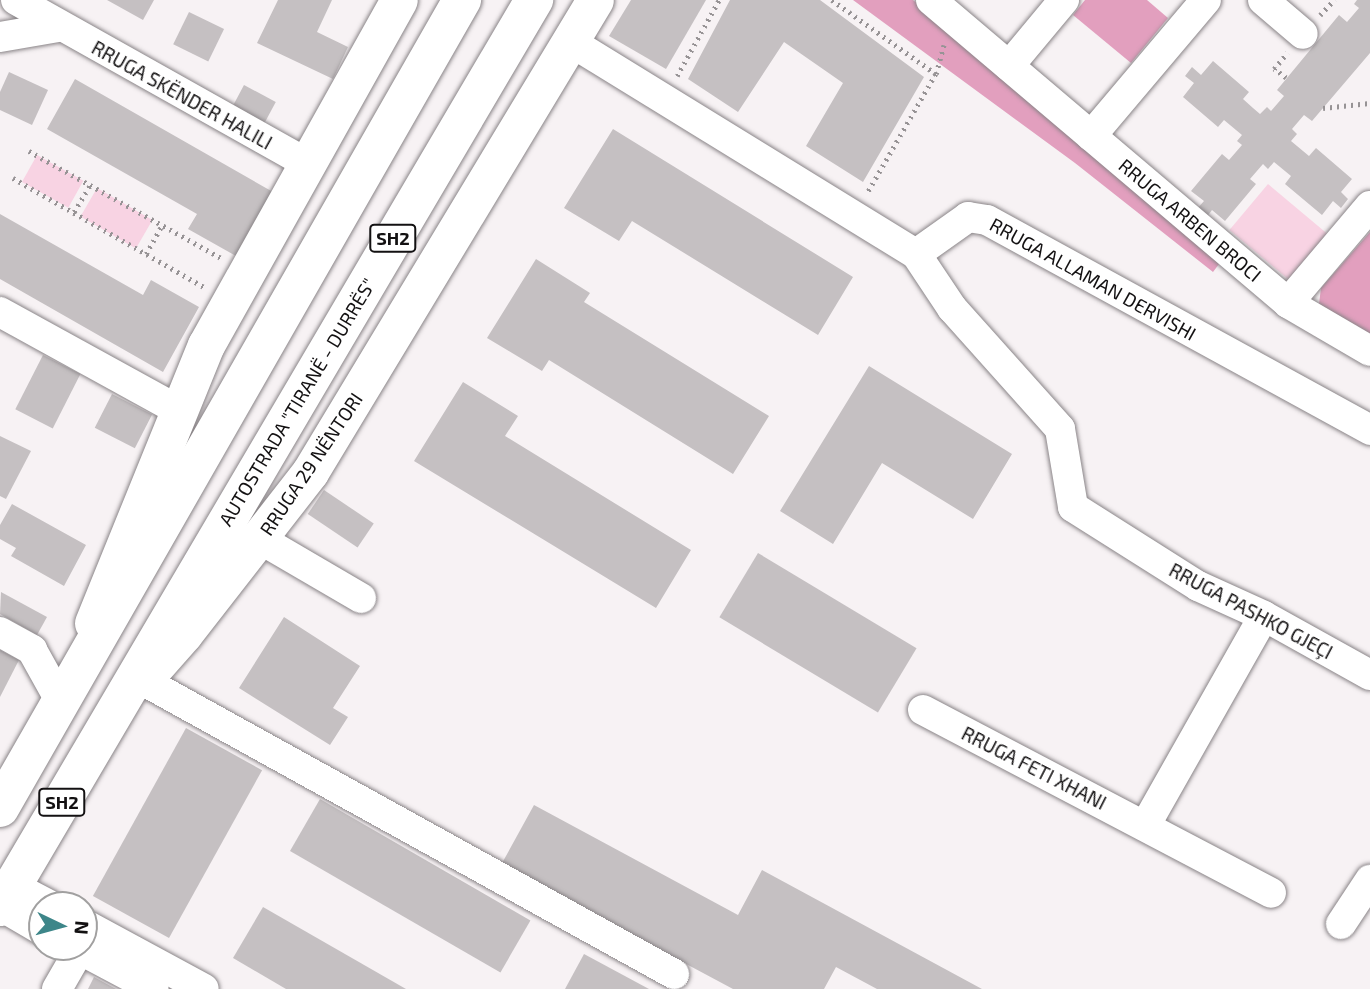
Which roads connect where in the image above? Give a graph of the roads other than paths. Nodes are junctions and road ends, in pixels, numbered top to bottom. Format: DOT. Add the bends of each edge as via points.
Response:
graph roads {
  1 [pos="16,0"];
  2 [pos="398,0"];
  3 [pos="462,0"];
  4 [pos="534,0"];
  5 [pos="596,0"];
  6 [pos="931,0"];
  7 [pos="1064,0"];
  8 [pos="1206,0"];
  9 [pos="1262,0"];
  10 [pos="58,27"];
  11 [pos="1303,34"];
  12 [pos="0,37"];
  13 [pos="571,42"];
  14 [pos="1009,66"];
  15 [pos="1091,136"];
  16 [pos="306,163"];
  17 [pos="1370,206"];
  18 [pos="916,254"];
  19 [pos="1288,303"];
  20 [pos="0,312"];
  21 [pos="1370,351"];
  22 [pos="178,410"];
  23 [pos="1370,430"];
  24 [pos="260,539"];
  25 [pos="361,598"];
  26 [pos="1264,616"];
  27 [pos="0,632"];
  28 [pos="1370,675"];
  29 [pos="133,689"];
  30 [pos="66,693"];
  31 [pos="923,710"];
  32 [pos="0,808"];
  33 [pos="1145,826"];
  34 [pos="1370,880"];
  35 [pos="1271,893"];
  36 [pos="5,900"];
  37 [pos="28,903"];
  38 [pos="28,919"];
  39 [pos="1341,924"];
  40 [pos="98,947"];
  41 [pos="98,952"];
  42 [pos="70,961"];
  43 [pos="674,974"];
  44 [pos="57,989"];
  45 [pos="154,989"];
  46 [pos="204,989"];
  1 -- 10 [label="street, RRUGA SKËNDER HALILI"];
  2 -- 16 [label="main road"];
  3 -- 30 [label="highway, SH2"];
  4 -- 29 [label="highway, AUTOSTRADA \"TIRANË - DURRËS\" / SH2"];
  5 -- 13 [label="main road, RRUGA 29 NËNTORI"];
  6 -- 14 [label="street, RRUGA ARBEN BROCI"];
  7 -- 14 [label="street"];
  8 -- 15 [label="street"];
  9 -- 11 [label="street"];
  10 -- 12 [label="street"];
  10 -- 16 [label="street, RRUGA SKËNDER HALILI"];
  13 -- 18 [label="street"];
  13 -- 24 [label="main road, RRUGA 29 NËNTORI" via="339,427"];
  14 -- 15 [label="street, RRUGA ARBEN BROCI"];
  15 -- 19 [label="street, RRUGA ARBEN BROCI"];
  16 -- 22 [label="main road" via="206,345"];
  17 -- 19 [label="street"];
  18 -- 23 [label="street, RRUGA ALLAMAN DERVISHI" via="968,217 987,220"];
  18 -- 26 [label="street, RRUGA PASHKO GJEÇI" via="952,308 1060,429 1073,507 1198,586"];
  19 -- 21 [label="street, RRUGA ARBEN BROCI"];
  20 -- 22 [label="street"];
  22 -- 30 [label="main road"];
  24 -- 25 [label="street"];
  24 -- 29 [label="main road, RRUGA 29 NËNTORI"];
  26 -- 28 [label="street, RRUGA PASHKO GJEÇI"];
  26 -- 33 [label="street"];
  27 -- 30 [label="street" via="32,650"];
  29 -- 36 [label="highway, RRUGA 29 NËNTORI / SH2"];
  29 -- 43 [label="street"];
  30 -- 32 [label="highway, SH2"];
  31 -- 33 [label="street, RRUGA FETI XHANI"];
  33 -- 35 [label="street, RRUGA FETI XHANI"];
  34 -- 39 [label="street"];
  36 -- 37 [label="street"];
  36 -- 38 [label="street"];
  40 -- 46 [label="street"];
  41 -- 45 [label="street"];
  42 -- 44 [label="street"];
}
